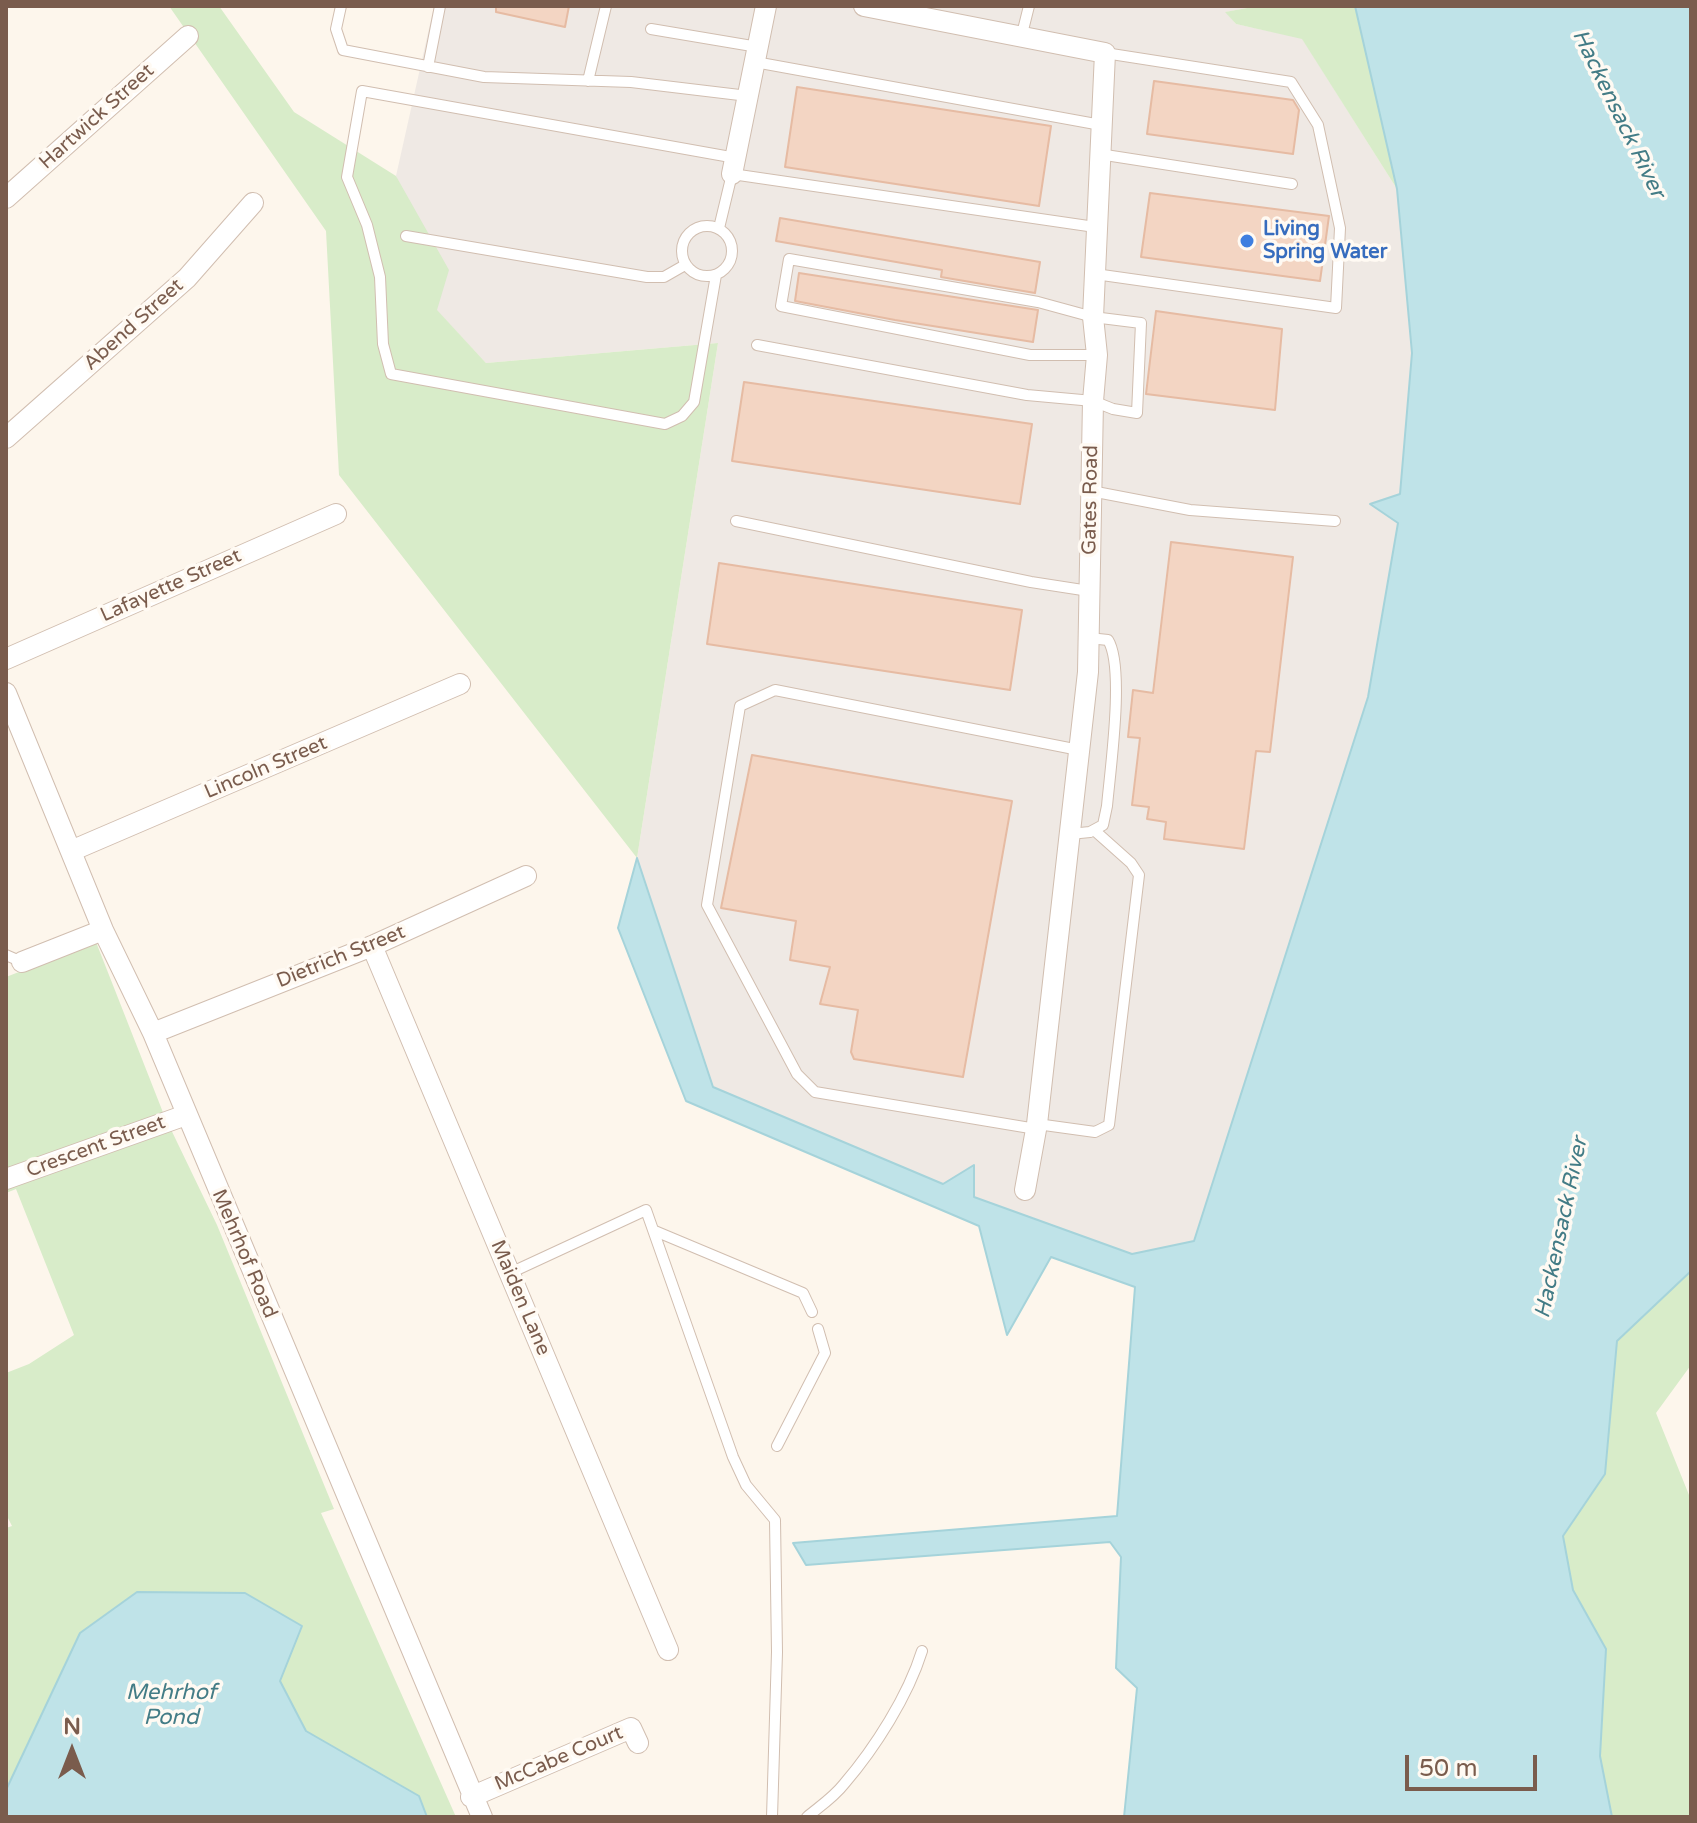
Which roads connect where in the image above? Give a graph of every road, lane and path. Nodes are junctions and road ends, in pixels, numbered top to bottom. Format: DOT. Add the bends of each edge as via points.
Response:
graph roads {
  1 [pos="341,6"];
  2 [pos="440,6"];
  3 [pos="606,6"];
  4 [pos="766,6"];
  5 [pos="864,6"];
  6 [pos="1029,6"];
  7 [pos="651,29"];
  8 [pos="188,36"];
  9 [pos="1021,38"];
  10 [pos="1105,53"];
  11 [pos="756,54"];
  12 [pos="428,67"];
  13 [pos="588,81"];
  14 [pos="748,96"];
  15 [pos="1101,125"];
  16 [pos="1099,154"];
  17 [pos="734,166"];
  18 [pos="1292,184"];
  19 [pos="6,198"];
  20 [pos="253,203"];
  21 [pos="1095,227"];
  22 [pos="719,228"];
  23 [pos="406,236"];
  24 [pos="685,265"];
  25 [pos="1095,274"];
  26 [pos="716,275"];
  27 [pos="1093,317"];
  28 [pos="757,345"];
  29 [pos="1097,355"];
  30 [pos="1093,401"];
  31 [pos="6,438"];
  32 [pos="1091,491"];
  33 [pos="336,514"];
  34 [pos="736,521"];
  35 [pos="1335,521"];
  36 [pos="1089,591"];
  37 [pos="1089,638"];
  38 [pos="6,659"];
  39 [pos="460,684"];
  40 [pos="6,693"];
  41 [pos="1079,750"];
  42 [pos="1094,830"];
  43 [pos="1070,834"];
  44 [pos="71,851"];
  45 [pos="526,876"];
  46 [pos="103,930"];
  47 [pos="372,946"];
  48 [pos="14,958"];
  49 [pos="153,1033"];
  50 [pos="186,1115"];
  51 [pos="1036,1126"];
  52 [pos="6,1179"];
  53 [pos="1025,1190"];
  54 [pos="655,1231"];
  55 [pos="510,1273"];
  56 [pos="812,1312"];
  57 [pos="818,1329"];
  58 [pos="777,1446"];
  59 [pos="668,1650"];
  60 [pos="922,1651"];
  61 [pos="638,1743"];
  62 [pos="471,1797"];
  63 [pos="482,1817"];
  64 [pos="772,1817"];
  65 [pos="807,1817"];
  1 -- 12 [label="lane" via="336,29 343,50"];
  2 -- 12 [label="lane"];
  3 -- 13 [label="lane"];
  4 -- 11 [label="street"];
  5 -- 9 [label="street"];
  6 -- 9 [label="lane"];
  7 -- 11 [label="lane"];
  8 -- 19 [label="street, Hartwick Street"];
  9 -- 10 [label="street"];
  10 -- 15 [label="street, Gates Road"];
  10 -- 25 [label="lane" via="1291,82 1318,125 1340,228 1336,308"];
  11 -- 14 [label="street"];
  11 -- 15 [label="lane"];
  12 -- 13 [label="lane" via="484,77"];
  13 -- 14 [label="lane"];
  14 -- 17 [label="street"];
  15 -- 16 [label="street, Gates Road"];
  16 -- 18 [label="lane"];
  16 -- 21 [label="street, Gates Road"];
  17 -- 21 [label="lane"];
  17 -- 22 [label="lane"];
  17 -- 26 [label="lane" via="362,91 347,177 380,277 383,344 391,374 665,424 694,402"];
  20 -- 31 [label="street, Abend Street" via="187,278"];
  21 -- 25 [label="street, Gates Road"];
  22 -- 24 [label="lane" via="702,225 687,234 681,249"];
  22 -- 26 [label="lane" via="732,248 729,264"];
  23 -- 24 [label="lane" via="647,277 664,277"];
  24 -- 26 [label="lane" via="699,275"];
  25 -- 27 [label="street, Gates Road"];
  27 -- 29 [label="street, Gates Road"];
  27 -- 29 [label="lane" via="1038,302 789,259 781,306 1030,355"];
  27 -- 30 [label="lane" via="1141,323 1137,413"];
  28 -- 30 [label="lane" via="1027,395"];
  29 -- 30 [label="street, Gates Road"];
  30 -- 32 [label="street, Gates Road"];
  32 -- 35 [label="lane" via="1190,510"];
  32 -- 36 [label="street, Gates Road"];
  33 -- 38 [label="street, Lafayette Street"];
  34 -- 36 [label="lane"];
  36 -- 37 [label="street, Gates Road"];
  37 -- 41 [label="street, Gates Road"];
  37 -- 42 [label="lane" via="1108,640 1115,687 1107,806 1103,825"];
  39 -- 44 [label="street, Lincoln Street"];
  40 -- 44 [label="street, Mehrhof Road"];
  41 -- 43 [label="street, Gates Road"];
  41 -- 51 [label="lane" via="775,690 740,706 707,905 797,1074 815,1092"];
  42 -- 43 [label="lane"];
  42 -- 51 [label="lane" via="1139,875 1109,1125 1095,1132"];
  43 -- 51 [label="street, Gates Road"];
  44 -- 46 [label="street, Mehrhof Road"];
  45 -- 47 [label="street, Dietrich Street"];
  46 -- 48 [label="street"];
  46 -- 49 [label="street, Mehrhof Road"];
  47 -- 49 [label="street, Dietrich Street"];
  47 -- 55 [label="street, Maiden Lane"];
  49 -- 50 [label="street, Mehrhof Road"];
  50 -- 52 [label="street, Crescent Street"];
  50 -- 62 [label="street, Mehrhof Road"];
  51 -- 53 [label="street, Gates Road"];
  54 -- 55 [label="lane" via="646,1210"];
  54 -- 56 [label="lane" via="803,1293"];
  54 -- 64 [label="lane" via="733,1457 746,1485 775,1520"];
  55 -- 59 [label="street, Maiden Lane"];
  57 -- 58 [label="lane" via="825,1353"];
  60 -- 65 [label="lane" via="916,1672 876,1742 843,1786"];
  61 -- 62 [label="street, McCabe Court" via="631,1728"];
  62 -- 63 [label="street, Mehrhof Road"];
}
